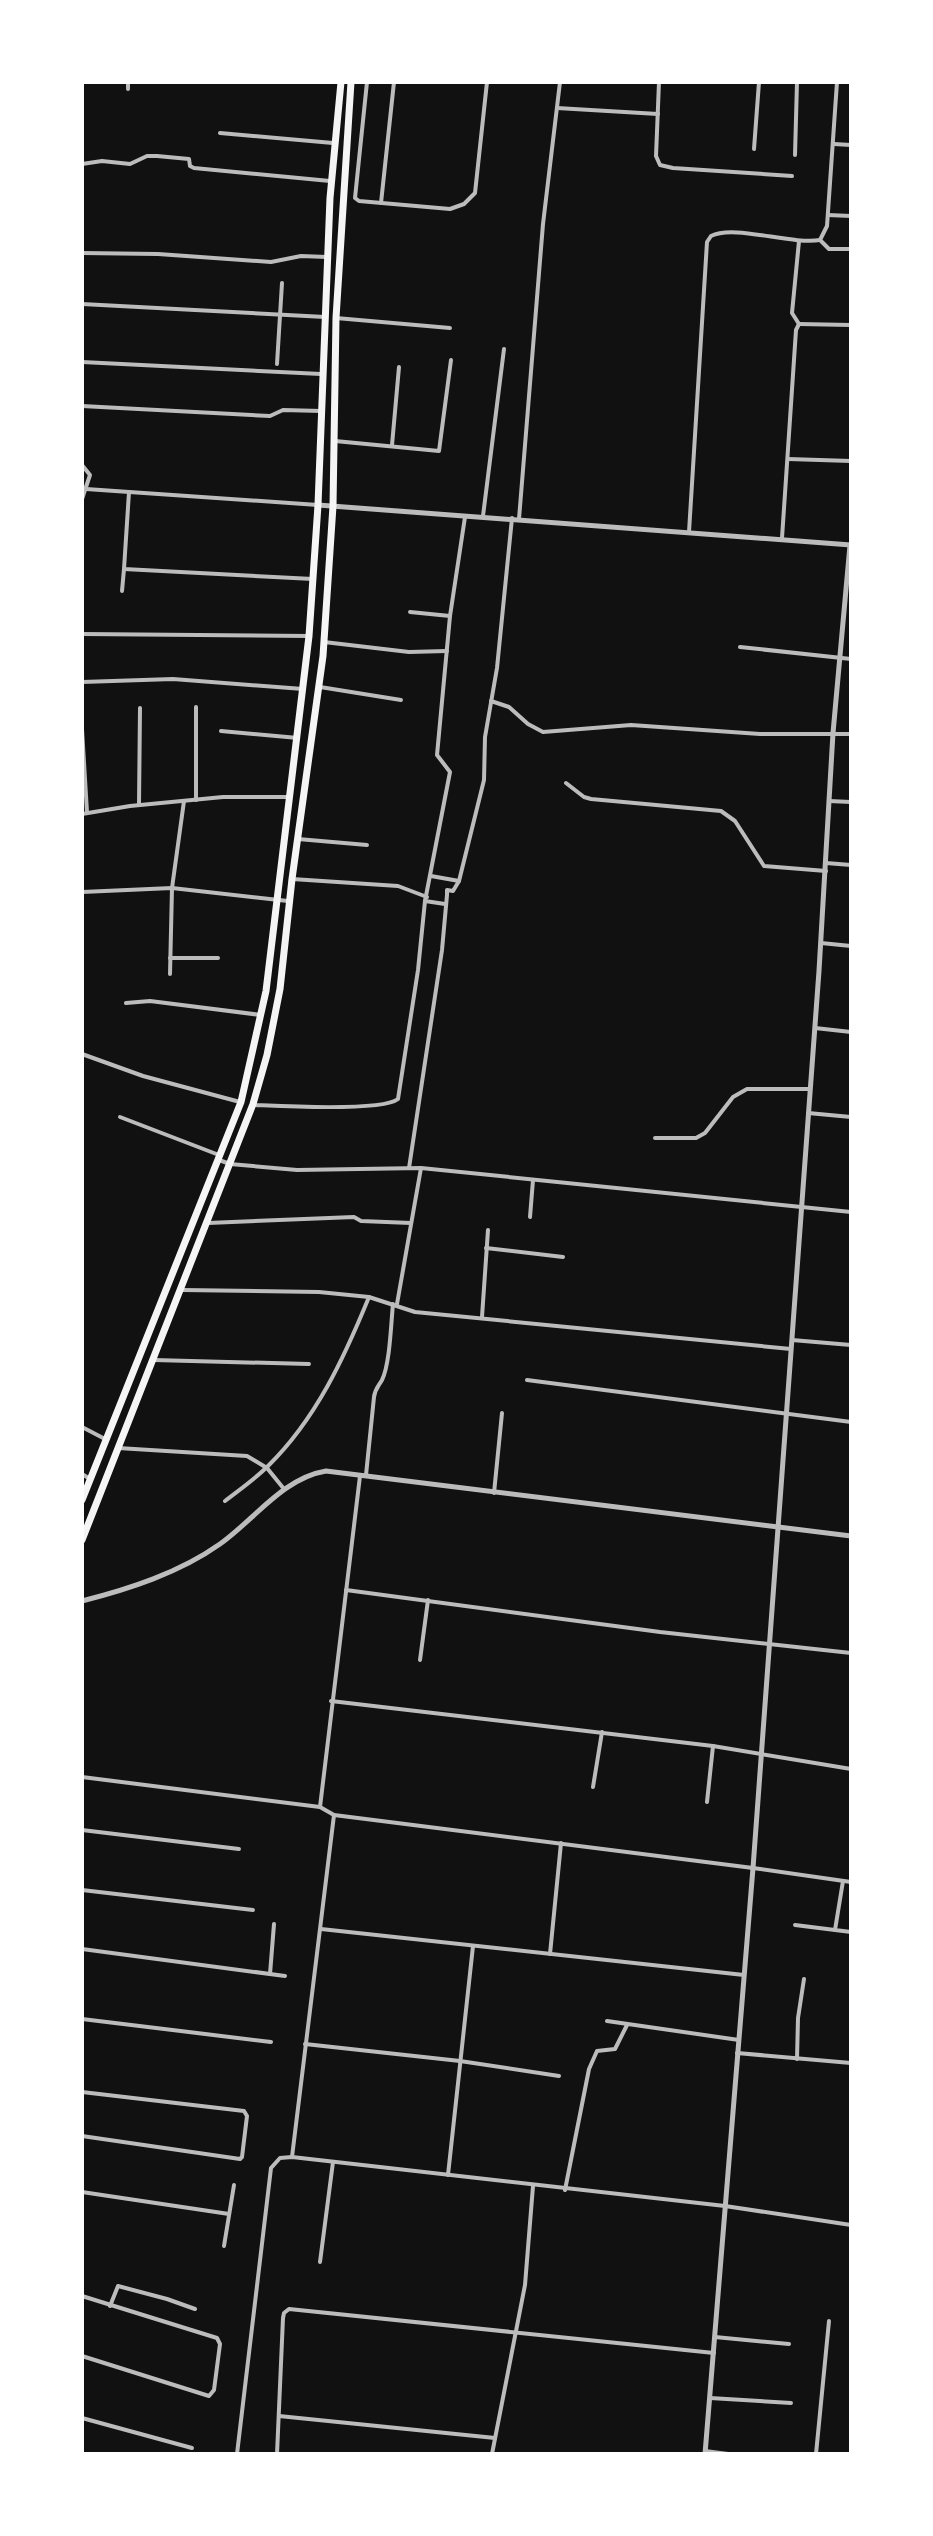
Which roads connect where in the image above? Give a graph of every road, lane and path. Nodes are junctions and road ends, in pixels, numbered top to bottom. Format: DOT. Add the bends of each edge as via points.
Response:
graph roads {
  1 [pos="128,82"];
  2 [pos="341,82"];
  3 [pos="351,82"];
  4 [pos="367,82"];
  5 [pos="394,82"];
  6 [pos="487,82"];
  7 [pos="560,82"];
  8 [pos="659,82"];
  9 [pos="759,82"];
  10 [pos="797,82"];
  11 [pos="837,82"];
  12 [pos="128,89"];
  13 [pos="557,108"];
  14 [pos="658,114"];
  15 [pos="220,133"];
  16 [pos="334,143"];
  17 [pos="834,144"];
  18 [pos="851,145"];
  19 [pos="754,149"];
  20 [pos="795,155"];
  21 [pos="82,164"];
  22 [pos="792,176"];
  23 [pos="331,181"];
  24 [pos="381,203"];
  25 [pos="828,215"];
  26 [pos="851,216"];
  27 [pos="820,240"];
  28 [pos="799,241"];
  29 [pos="851,249"];
  30 [pos="82,253"];
  31 [pos="327,257"];
  32 [pos="282,283"];
  33 [pos="82,304"];
  34 [pos="281,314"];
  35 [pos="325,317"];
  36 [pos="336,318"];
  37 [pos="799,324"];
  38 [pos="851,325"];
  39 [pos="450,328"];
  40 [pos="504,349"];
  41 [pos="451,360"];
  42 [pos="82,362"];
  43 [pos="277,364"];
  44 [pos="399,367"];
  45 [pos="321,374"];
  46 [pos="82,406"];
  47 [pos="321,411"];
  48 [pos="334,441"];
  49 [pos="392,445"];
  50 [pos="788,459"];
  51 [pos="851,461"];
  52 [pos="82,465"];
  53 [pos="86,489"];
  54 [pos="129,492"];
  55 [pos="82,499"];
  56 [pos="318,505"];
  57 [pos="333,506"];
  58 [pos="465,514"];
  59 [pos="483,516"];
  60 [pos="516,519"];
  61 [pos="689,532"];
  62 [pos="782,538"];
  63 [pos="850,545"];
  64 [pos="124,569"];
  65 [pos="313,579"];
  66 [pos="122,591"];
  67 [pos="410,612"];
  68 [pos="450,616"];
  69 [pos="82,634"];
  70 [pos="309,636"];
  71 [pos="324,642"];
  72 [pos="740,647"];
  73 [pos="447,651"];
  74 [pos="839,658"];
  75 [pos="851,659"];
  76 [pos="82,682"];
  77 [pos="319,687"];
  78 [pos="305,689"];
  79 [pos="401,700"];
  80 [pos="491,701"];
  81 [pos="196,707"];
  82 [pos="140,708"];
  83 [pos="82,729"];
  84 [pos="221,731"];
  85 [pos="833,733"];
  86 [pos="851,734"];
  87 [pos="299,738"];
  88 [pos="566,783"];
  89 [pos="292,797"];
  90 [pos="196,800"];
  91 [pos="184,801"];
  92 [pos="829,801"];
  93 [pos="851,802"];
  94 [pos="139,805"];
  95 [pos="84,813"];
  96 [pos="298,839"];
  97 [pos="367,845"];
  98 [pos="826,863"];
  99 [pos="851,865"];
  100 [pos="826,871"];
  101 [pos="431,876"];
  102 [pos="280,877"];
  103 [pos="292,879"];
  104 [pos="459,881"];
  105 [pos="172,888"];
  106 [pos="82,892"];
  107 [pos="277,899"];
  108 [pos="426,899"];
  109 [pos="290,901"];
  110 [pos="445,904"];
  111 [pos="821,943"];
  112 [pos="851,946"];
  113 [pos="170,958"];
  114 [pos="218,958"];
  115 [pos="170,974"];
  116 [pos="126,1003"];
  117 [pos="261,1015"];
  118 [pos="815,1028"];
  119 [pos="851,1032"];
  120 [pos="82,1054"];
  121 [pos="809,1089"];
  122 [pos="241,1102"];
  123 [pos="253,1104"];
  124 [pos="808,1113"];
  125 [pos="120,1117"];
  126 [pos="851,1117"];
  127 [pos="655,1138"];
  128 [pos="220,1158"];
  129 [pos="230,1164"];
  130 [pos="409,1168"];
  131 [pos="421,1168"];
  132 [pos="533,1179"];
  133 [pos="209,1186"];
  134 [pos="220,1192"];
  135 [pos="802,1208"];
  136 [pos="851,1212"];
  137 [pos="530,1217"];
  138 [pos="208,1223"];
  139 [pos="411,1223"];
  140 [pos="488,1230"];
  141 [pos="486,1248"];
  142 [pos="563,1257"];
  143 [pos="182,1290"];
  144 [pos="369,1297"];
  145 [pos="395,1304"];
  146 [pos="482,1317"];
  147 [pos="792,1340"];
  148 [pos="851,1345"];
  149 [pos="791,1349"];
  150 [pos="152,1360"];
  151 [pos="309,1364"];
  152 [pos="527,1380"];
  153 [pos="502,1413"];
  154 [pos="786,1415"];
  155 [pos="851,1422"];
  156 [pos="82,1427"];
  157 [pos="107,1440"];
  158 [pos="118,1448"];
  159 [pos="267,1468"];
  160 [pos="82,1474"];
  161 [pos="363,1475"];
  162 [pos="90,1479"];
  163 [pos="284,1489"];
  164 [pos="494,1493"];
  165 [pos="82,1500"];
  166 [pos="225,1501"];
  167 [pos="777,1526"];
  168 [pos="851,1536"];
  169 [pos="82,1540"];
  170 [pos="346,1590"];
  171 [pos="428,1600"];
  172 [pos="82,1601"];
  173 [pos="768,1645"];
  174 [pos="851,1653"];
  175 [pos="420,1660"];
  176 [pos="331,1701"];
  177 [pos="602,1732"];
  178 [pos="713,1746"];
  179 [pos="761,1754"];
  180 [pos="851,1769"];
  181 [pos="82,1777"];
  182 [pos="593,1787"];
  183 [pos="707,1802"];
  184 [pos="320,1807"];
  185 [pos="334,1815"];
  186 [pos="82,1830"];
  187 [pos="561,1843"];
  188 [pos="239,1849"];
  189 [pos="753,1868"];
  190 [pos="843,1881"];
  191 [pos="851,1882"];
  192 [pos="82,1890"];
  193 [pos="253,1910"];
  194 [pos="274,1924"];
  195 [pos="795,1925"];
  196 [pos="321,1929"];
  197 [pos="835,1930"];
  198 [pos="851,1932"];
  199 [pos="473,1946"];
  200 [pos="82,1949"];
  201 [pos="550,1954"];
  202 [pos="270,1974"];
  203 [pos="744,1975"];
  204 [pos="285,1976"];
  205 [pos="804,1979"];
  206 [pos="82,2019"];
  207 [pos="607,2021"];
  208 [pos="627,2025"];
  209 [pos="739,2040"];
  210 [pos="271,2042"];
  211 [pos="305,2044"];
  212 [pos="737,2053"];
  213 [pos="797,2059"];
  214 [pos="460,2061"];
  215 [pos="851,2063"];
  216 [pos="559,2076"];
  217 [pos="82,2092"];
  218 [pos="82,2136"];
  219 [pos="292,2157"];
  220 [pos="333,2162"];
  221 [pos="447,2176"];
  222 [pos="234,2185"];
  223 [pos="533,2186"];
  224 [pos="565,2190"];
  225 [pos="82,2192"];
  226 [pos="725,2206"];
  227 [pos="229,2214"];
  228 [pos="851,2225"];
  229 [pos="224,2246"];
  230 [pos="320,2262"];
  231 [pos="82,2296"];
  232 [pos="110,2306"];
  233 [pos="195,2309"];
  234 [pos="829,2321"];
  235 [pos="515,2332"];
  236 [pos="715,2337"];
  237 [pos="789,2344"];
  238 [pos="714,2353"];
  239 [pos="82,2356"];
  240 [pos="710,2398"];
  241 [pos="791,2403"];
  242 [pos="279,2416"];
  243 [pos="82,2418"];
  244 [pos="495,2438"];
  245 [pos="192,2448"];
  246 [pos="705,2453"];
  247 [pos="237,2454"];
  248 [pos="277,2454"];
  249 [pos="492,2454"];
  250 [pos="728,2454"];
  251 [pos="816,2454"];
  1 -- 12 [label="street"];
  2 -- 16 [label="main road"];
  3 -- 36 [label="main road"];
  4 -- 24 [label="street" via="355,198"];
  5 -- 24 [label="street"];
  6 -- 24 [label="street" via="470,200 450,209"];
  7 -- 13 [label="street"];
  8 -- 14 [label="street"];
  9 -- 19 [label="street"];
  10 -- 20 [label="street"];
  11 -- 17 [label="street"];
  13 -- 14 [label="street"];
  13 -- 60 [label="street"];
  14 -- 22 [label="street" via="660,165"];
  15 -- 16 [label="street"];
  16 -- 23 [label="main road"];
  17 -- 18 [label="street"];
  17 -- 25 [label="street"];
  21 -- 23 [label="street" via="183,157 194,168"];
  23 -- 31 [label="main road"];
  25 -- 26 [label="street"];
  25 -- 27 [label="street"];
  27 -- 28 [label="street"];
  27 -- 29 [label="street" via="829,249"];
  28 -- 37 [label="street" via="792,313"];
  28 -- 61 [label="street" via="726,232 707,242"];
  30 -- 31 [label="street" via="271,262"];
  31 -- 35 [label="main road"];
  32 -- 34 [label="street"];
  33 -- 34 [label="street"];
  34 -- 35 [label="street"];
  34 -- 43 [label="street"];
  35 -- 45 [label="main road"];
  36 -- 39 [label="street"];
  36 -- 48 [label="main road"];
  37 -- 38 [label="street"];
  37 -- 50 [label="street"];
  40 -- 59 [label="street"];
  41 -- 49 [label="street" via="441,449"];
  42 -- 45 [label="street"];
  44 -- 49 [label="street"];
  45 -- 47 [label="main road"];
  46 -- 47 [label="street" via="270,416 283,410"];
  47 -- 56 [label="main road"];
  48 -- 49 [label="street"];
  48 -- 57 [label="main road"];
  50 -- 51 [label="street"];
  50 -- 62 [label="street"];
  52 -- 53 [label="street" via="90,475"];
  53 -- 54 [label="street"];
  53 -- 55 [label="street"];
  54 -- 56 [label="street"];
  54 -- 64 [label="street"];
  56 -- 57 [label="street"];
  56 -- 65 [label="main road"];
  57 -- 58 [label="street"];
  57 -- 71 [label="main road"];
  58 -- 59 [label="street"];
  58 -- 68 [label="street"];
  59 -- 60 [label="street"];
  60 -- 61 [label="street"];
  60 -- 80 [label="street"];
  61 -- 62 [label="street"];
  62 -- 63 [label="street"];
  63 -- 74 [label="street"];
  64 -- 65 [label="street"];
  64 -- 66 [label="street"];
  65 -- 70 [label="main road"];
  67 -- 68 [label="street"];
  68 -- 73 [label="street"];
  69 -- 70 [label="street"];
  70 -- 78 [label="main road"];
  71 -- 73 [label="street"];
  71 -- 77 [label="main road"];
  72 -- 74 [label="street"];
  73 -- 101 [label="street" via="437,755 450,772"];
  74 -- 75 [label="street"];
  74 -- 85 [label="street"];
  76 -- 78 [label="street" via="183,679"];
  77 -- 79 [label="street"];
  77 -- 96 [label="main road"];
  78 -- 87 [label="main road"];
  80 -- 85 [label="street" via="509,707 543,732 631,725"];
  80 -- 104 [label="street" via="484,780"];
  81 -- 90 [label="street"];
  82 -- 94 [label="street"];
  83 -- 95 [label="street"];
  84 -- 87 [label="street"];
  85 -- 86 [label="street"];
  85 -- 92 [label="street"];
  87 -- 89 [label="main road"];
  88 -- 100 [label="street" via="591,799 721,811 735,821 764,866"];
  89 -- 90 [label="street"];
  89 -- 102 [label="main road"];
  90 -- 91 [label="street"];
  91 -- 94 [label="street"];
  91 -- 105 [label="street"];
  92 -- 93 [label="street"];
  92 -- 98 [label="street"];
  94 -- 95 [label="street"];
  96 -- 97 [label="street"];
  96 -- 103 [label="main road"];
  98 -- 99 [label="street"];
  98 -- 100 [label="street"];
  100 -- 111 [label="street"];
  101 -- 104 [label="street"];
  101 -- 108 [label="street"];
  102 -- 103 [label="main road"];
  102 -- 107 [label="main road"];
  103 -- 108 [label="street" via="398,886"];
  103 -- 109 [label="main road"];
  104 -- 110 [label="street" via="453,891 447,890"];
  105 -- 106 [label="street"];
  105 -- 107 [label="street"];
  105 -- 113 [label="street"];
  107 -- 109 [label="street"];
  107 -- 117 [label="main road"];
  108 -- 110 [label="street"];
  108 -- 123 [label="street" via="398,1099 347,1106"];
  109 -- 123 [label="main road" via="278,1001"];
  110 -- 130 [label="street"];
  111 -- 112 [label="street"];
  111 -- 118 [label="street"];
  113 -- 114 [label="street"];
  113 -- 115 [label="street"];
  116 -- 117 [label="street" via="150,1001"];
  117 -- 122 [label="main road"];
  118 -- 119 [label="street"];
  118 -- 121 [label="street"];
  120 -- 122 [label="street"];
  121 -- 124 [label="street"];
  121 -- 127 [label="street" via="747,1089 696,1138"];
  122 -- 128 [label="main road"];
  123 -- 129 [label="main road"];
  124 -- 126 [label="street"];
  124 -- 135 [label="street"];
  125 -- 128 [label="street"];
  128 -- 129 [label="street"];
  128 -- 133 [label="main road"];
  129 -- 130 [label="street" via="297,1170"];
  129 -- 134 [label="main road"];
  130 -- 131 [label="street"];
  131 -- 132 [label="street"];
  131 -- 139 [label="street"];
  132 -- 135 [label="street"];
  132 -- 137 [label="street"];
  133 -- 134 [label="main road"];
  133 -- 157 [label="main road"];
  134 -- 138 [label="main road"];
  135 -- 136 [label="street"];
  135 -- 147 [label="street"];
  138 -- 139 [label="street" via="354,1217"];
  138 -- 143 [label="main road"];
  139 -- 145 [label="street"];
  140 -- 141 [label="street"];
  141 -- 142 [label="street"];
  141 -- 146 [label="street"];
  143 -- 144 [label="street"];
  143 -- 150 [label="main road"];
  144 -- 145 [label="street"];
  144 -- 159 [label="street" via="323,1395"];
  145 -- 146 [label="street" via="415,1312"];
  145 -- 161 [label="street"];
  146 -- 149 [label="street"];
  147 -- 148 [label="street"];
  147 -- 149 [label="street"];
  149 -- 154 [label="street"];
  150 -- 151 [label="street"];
  150 -- 158 [label="main road"];
  152 -- 154 [label="street"];
  153 -- 164 [label="street"];
  154 -- 155 [label="street"];
  154 -- 167 [label="street"];
  156 -- 157 [label="street"];
  157 -- 162 [label="main road"];
  158 -- 159 [label="street" via="245,1456"];
  158 -- 169 [label="main road"];
  159 -- 163 [label="street"];
  159 -- 166 [label="street"];
  160 -- 162 [label="street"];
  161 -- 163 [label="street" via="316,1473"];
  161 -- 164 [label="street"];
  161 -- 170 [label="street"];
  162 -- 165 [label="main road"];
  163 -- 172 [label="street" via="219,1545 191,1561 149,1581"];
  164 -- 167 [label="street"];
  167 -- 168 [label="street"];
  167 -- 173 [label="street"];
  170 -- 171 [label="street"];
  170 -- 176 [label="street"];
  171 -- 173 [label="street"];
  171 -- 175 [label="street"];
  173 -- 174 [label="street"];
  173 -- 179 [label="street"];
  176 -- 177 [label="street"];
  176 -- 184 [label="street"];
  177 -- 178 [label="street"];
  177 -- 182 [label="street"];
  178 -- 179 [label="street"];
  178 -- 183 [label="street"];
  179 -- 180 [label="street"];
  179 -- 189 [label="street"];
  181 -- 184 [label="street"];
  184 -- 185 [label="street"];
  185 -- 187 [label="street"];
  185 -- 196 [label="street"];
  186 -- 188 [label="street"];
  187 -- 189 [label="street"];
  187 -- 201 [label="street"];
  189 -- 190 [label="street"];
  189 -- 203 [label="street"];
  190 -- 191 [label="street"];
  190 -- 197 [label="street"];
  192 -- 193 [label="street"];
  194 -- 202 [label="street"];
  195 -- 197 [label="street"];
  196 -- 199 [label="street"];
  196 -- 211 [label="street"];
  197 -- 198 [label="street"];
  199 -- 201 [label="street"];
  199 -- 214 [label="street"];
  200 -- 202 [label="street"];
  201 -- 203 [label="street"];
  202 -- 204 [label="street"];
  203 -- 209 [label="street"];
  205 -- 213 [label="street"];
  206 -- 210 [label="street"];
  207 -- 208 [label="street"];
  208 -- 209 [label="street"];
  208 -- 224 [label="street" via="615,2049 597,2051 589,2069"];
  209 -- 212 [label="street"];
  211 -- 214 [label="street"];
  211 -- 219 [label="street"];
  212 -- 213 [label="street"];
  212 -- 226 [label="street"];
  213 -- 215 [label="street"];
  214 -- 216 [label="street"];
  214 -- 221 [label="street"];
  217 -- 218 [label="street" via="244,2111 247,2116 240,2159"];
  219 -- 220 [label="street"];
  219 -- 247 [label="street" via="280,2158 271,2168"];
  220 -- 221 [label="street"];
  220 -- 230 [label="street"];
  221 -- 223 [label="street"];
  222 -- 227 [label="street"];
  223 -- 224 [label="street"];
  223 -- 235 [label="street" via="525,2285"];
  224 -- 226 [label="street"];
  225 -- 227 [label="street"];
  226 -- 228 [label="street"];
  226 -- 236 [label="street"];
  227 -- 229 [label="street"];
  231 -- 232 [label="street"];
  232 -- 233 [label="street" via="118,2286"];
  232 -- 239 [label="street" via="217,2338 213,2393 206,2396"];
  234 -- 251 [label="street"];
  235 -- 238 [label="street"];
  235 -- 242 [label="street" via="285,2311"];
  235 -- 244 [label="street"];
  236 -- 237 [label="street"];
  236 -- 238 [label="street"];
  238 -- 240 [label="street"];
  240 -- 241 [label="street"];
  240 -- 246 [label="street"];
  242 -- 244 [label="street"];
  242 -- 248 [label="street"];
  243 -- 245 [label="street"];
  244 -- 249 [label="street"];
  246 -- 250 [label="street"];
}
